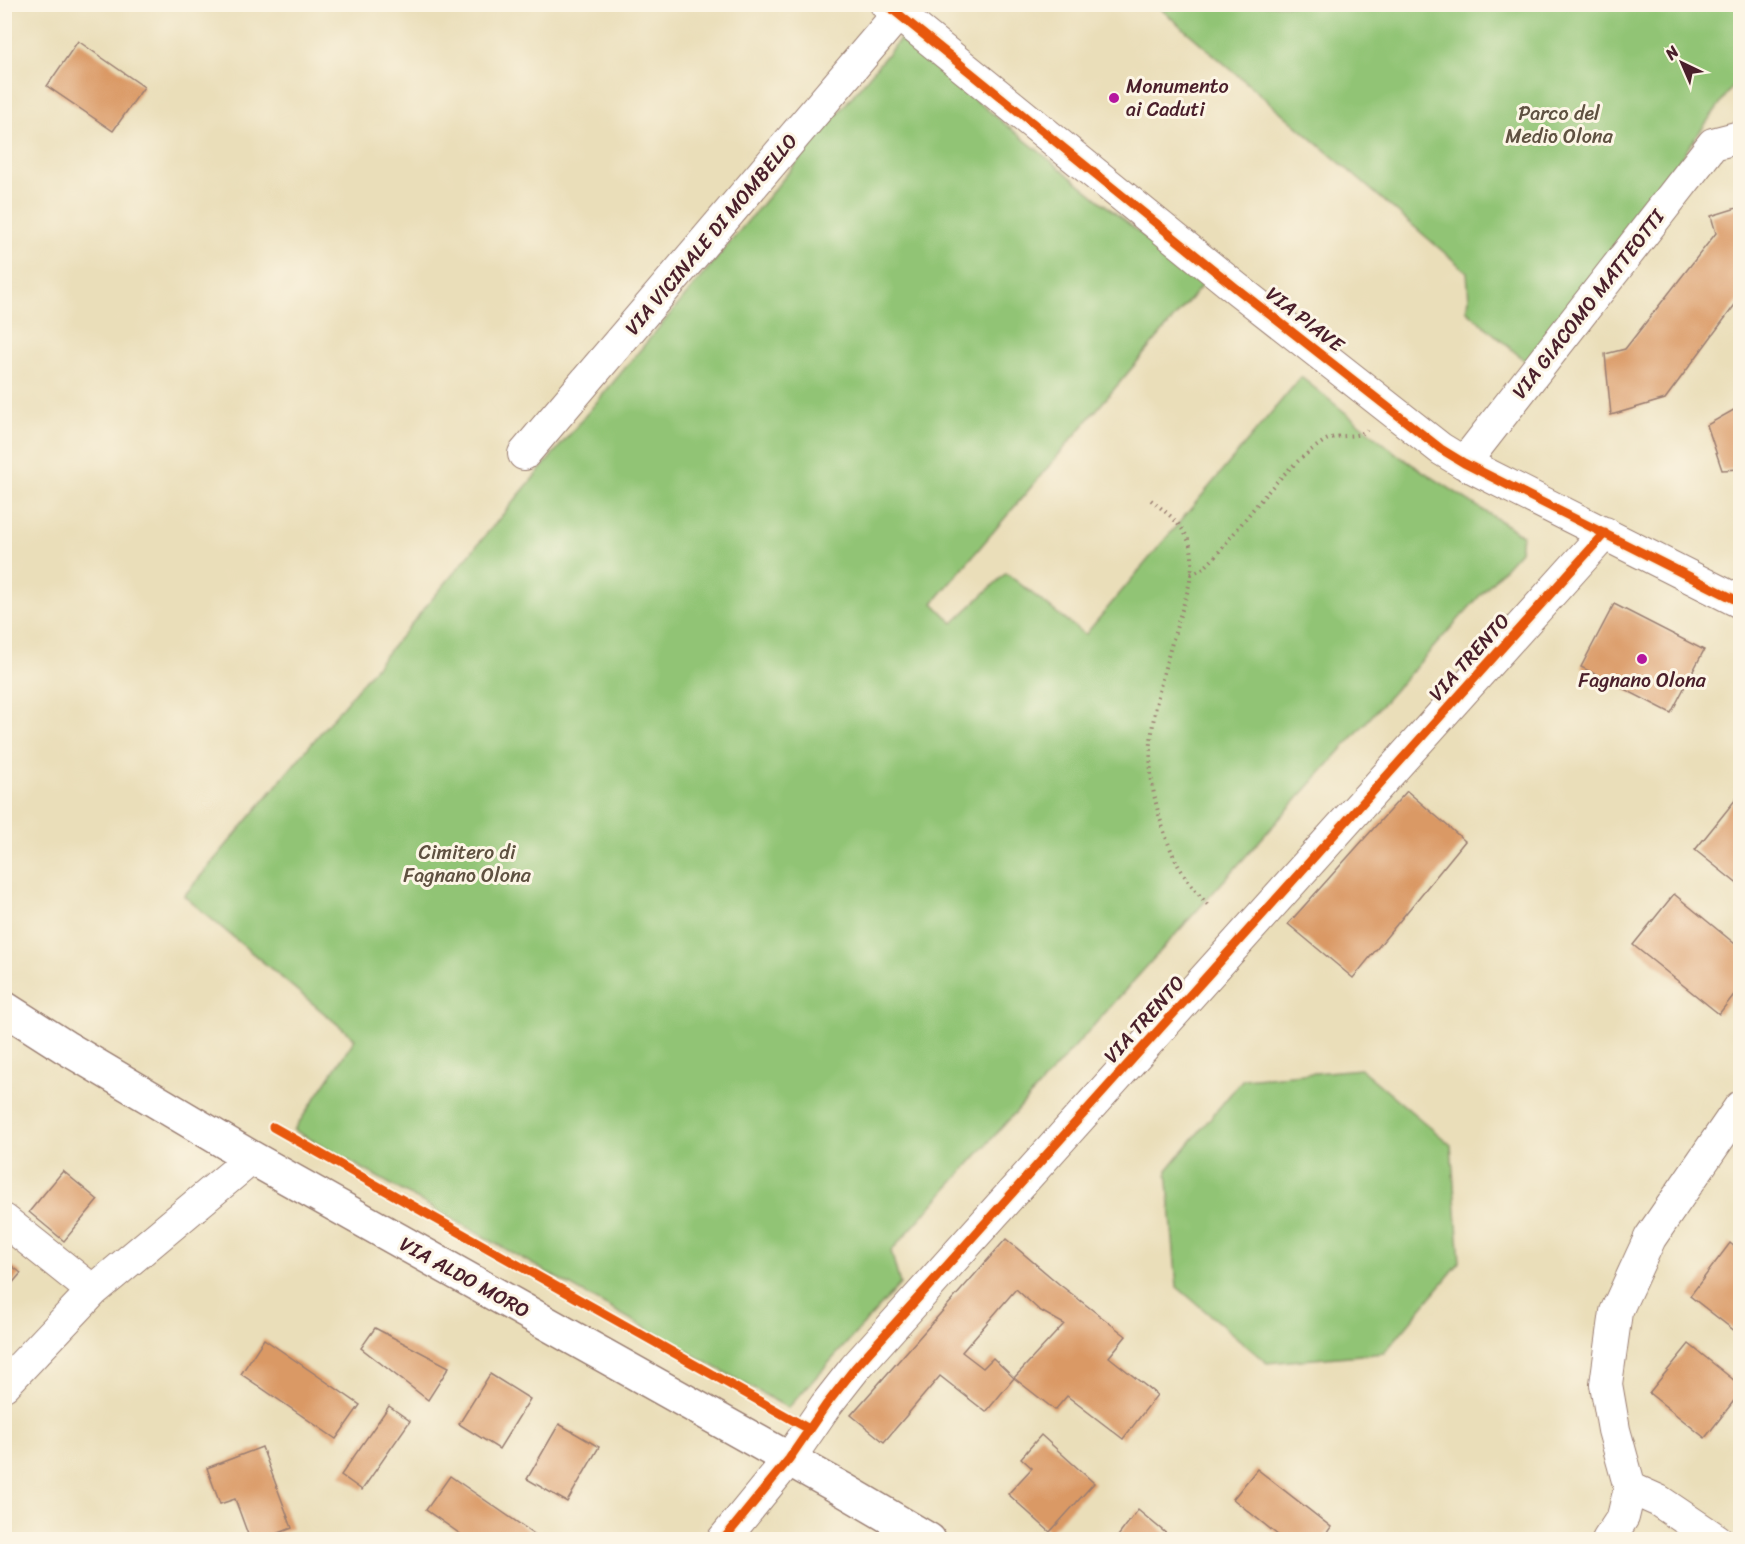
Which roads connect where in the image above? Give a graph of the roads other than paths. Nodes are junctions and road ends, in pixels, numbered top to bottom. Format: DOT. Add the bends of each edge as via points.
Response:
graph roads {
  1 [pos="892,9"];
  2 [pos="1727,141"];
  3 [pos="524,454"];
  4 [pos="1464,463"];
  5 [pos="1605,533"];
  6 [pos="1738,602"];
  7 [pos="4,1008"];
  8 [pos="1740,1107"];
  9 [pos="252,1158"];
  10 [pos="4,1220"];
  11 [pos="93,1291"];
  12 [pos="4,1385"];
  13 [pos="789,1459"];
  14 [pos="1630,1488"];
  15 [pos="723,1539"];
  16 [pos="928,1539"];
  17 [pos="1608,1539"];
  18 [pos="1717,1539"];
  1 -- 3 [label="street, VIA VICINALE DI MOMBELLO"];
  1 -- 4 [label="street, VIA PIAVE" via="1236,288"];
  2 -- 4 [label="street, VIA GIACOMO MATTEOTTI"];
  4 -- 5 [label="street, VIA PIAVE"];
  5 -- 6 [label="street, VIA PIAVE"];
  5 -- 13 [label="street, VIA TRENTO" via="855,1368"];
  7 -- 9 [label="main road, VIA ALDO MORO"];
  8 -- 14 [label="street" via="1650,1238 1616,1312 1605,1384"];
  9 -- 11 [label="street"];
  9 -- 13 [label="main road, VIA ALDO MORO"];
  10 -- 11 [label="street"];
  11 -- 12 [label="street"];
  13 -- 15 [label="street, VIA TRENTO"];
  13 -- 16 [label="main road, VIA ALDO MORO"];
  14 -- 17 [label="street" via="1623,1517"];
  14 -- 18 [label="street" via="1659,1501"];
}
